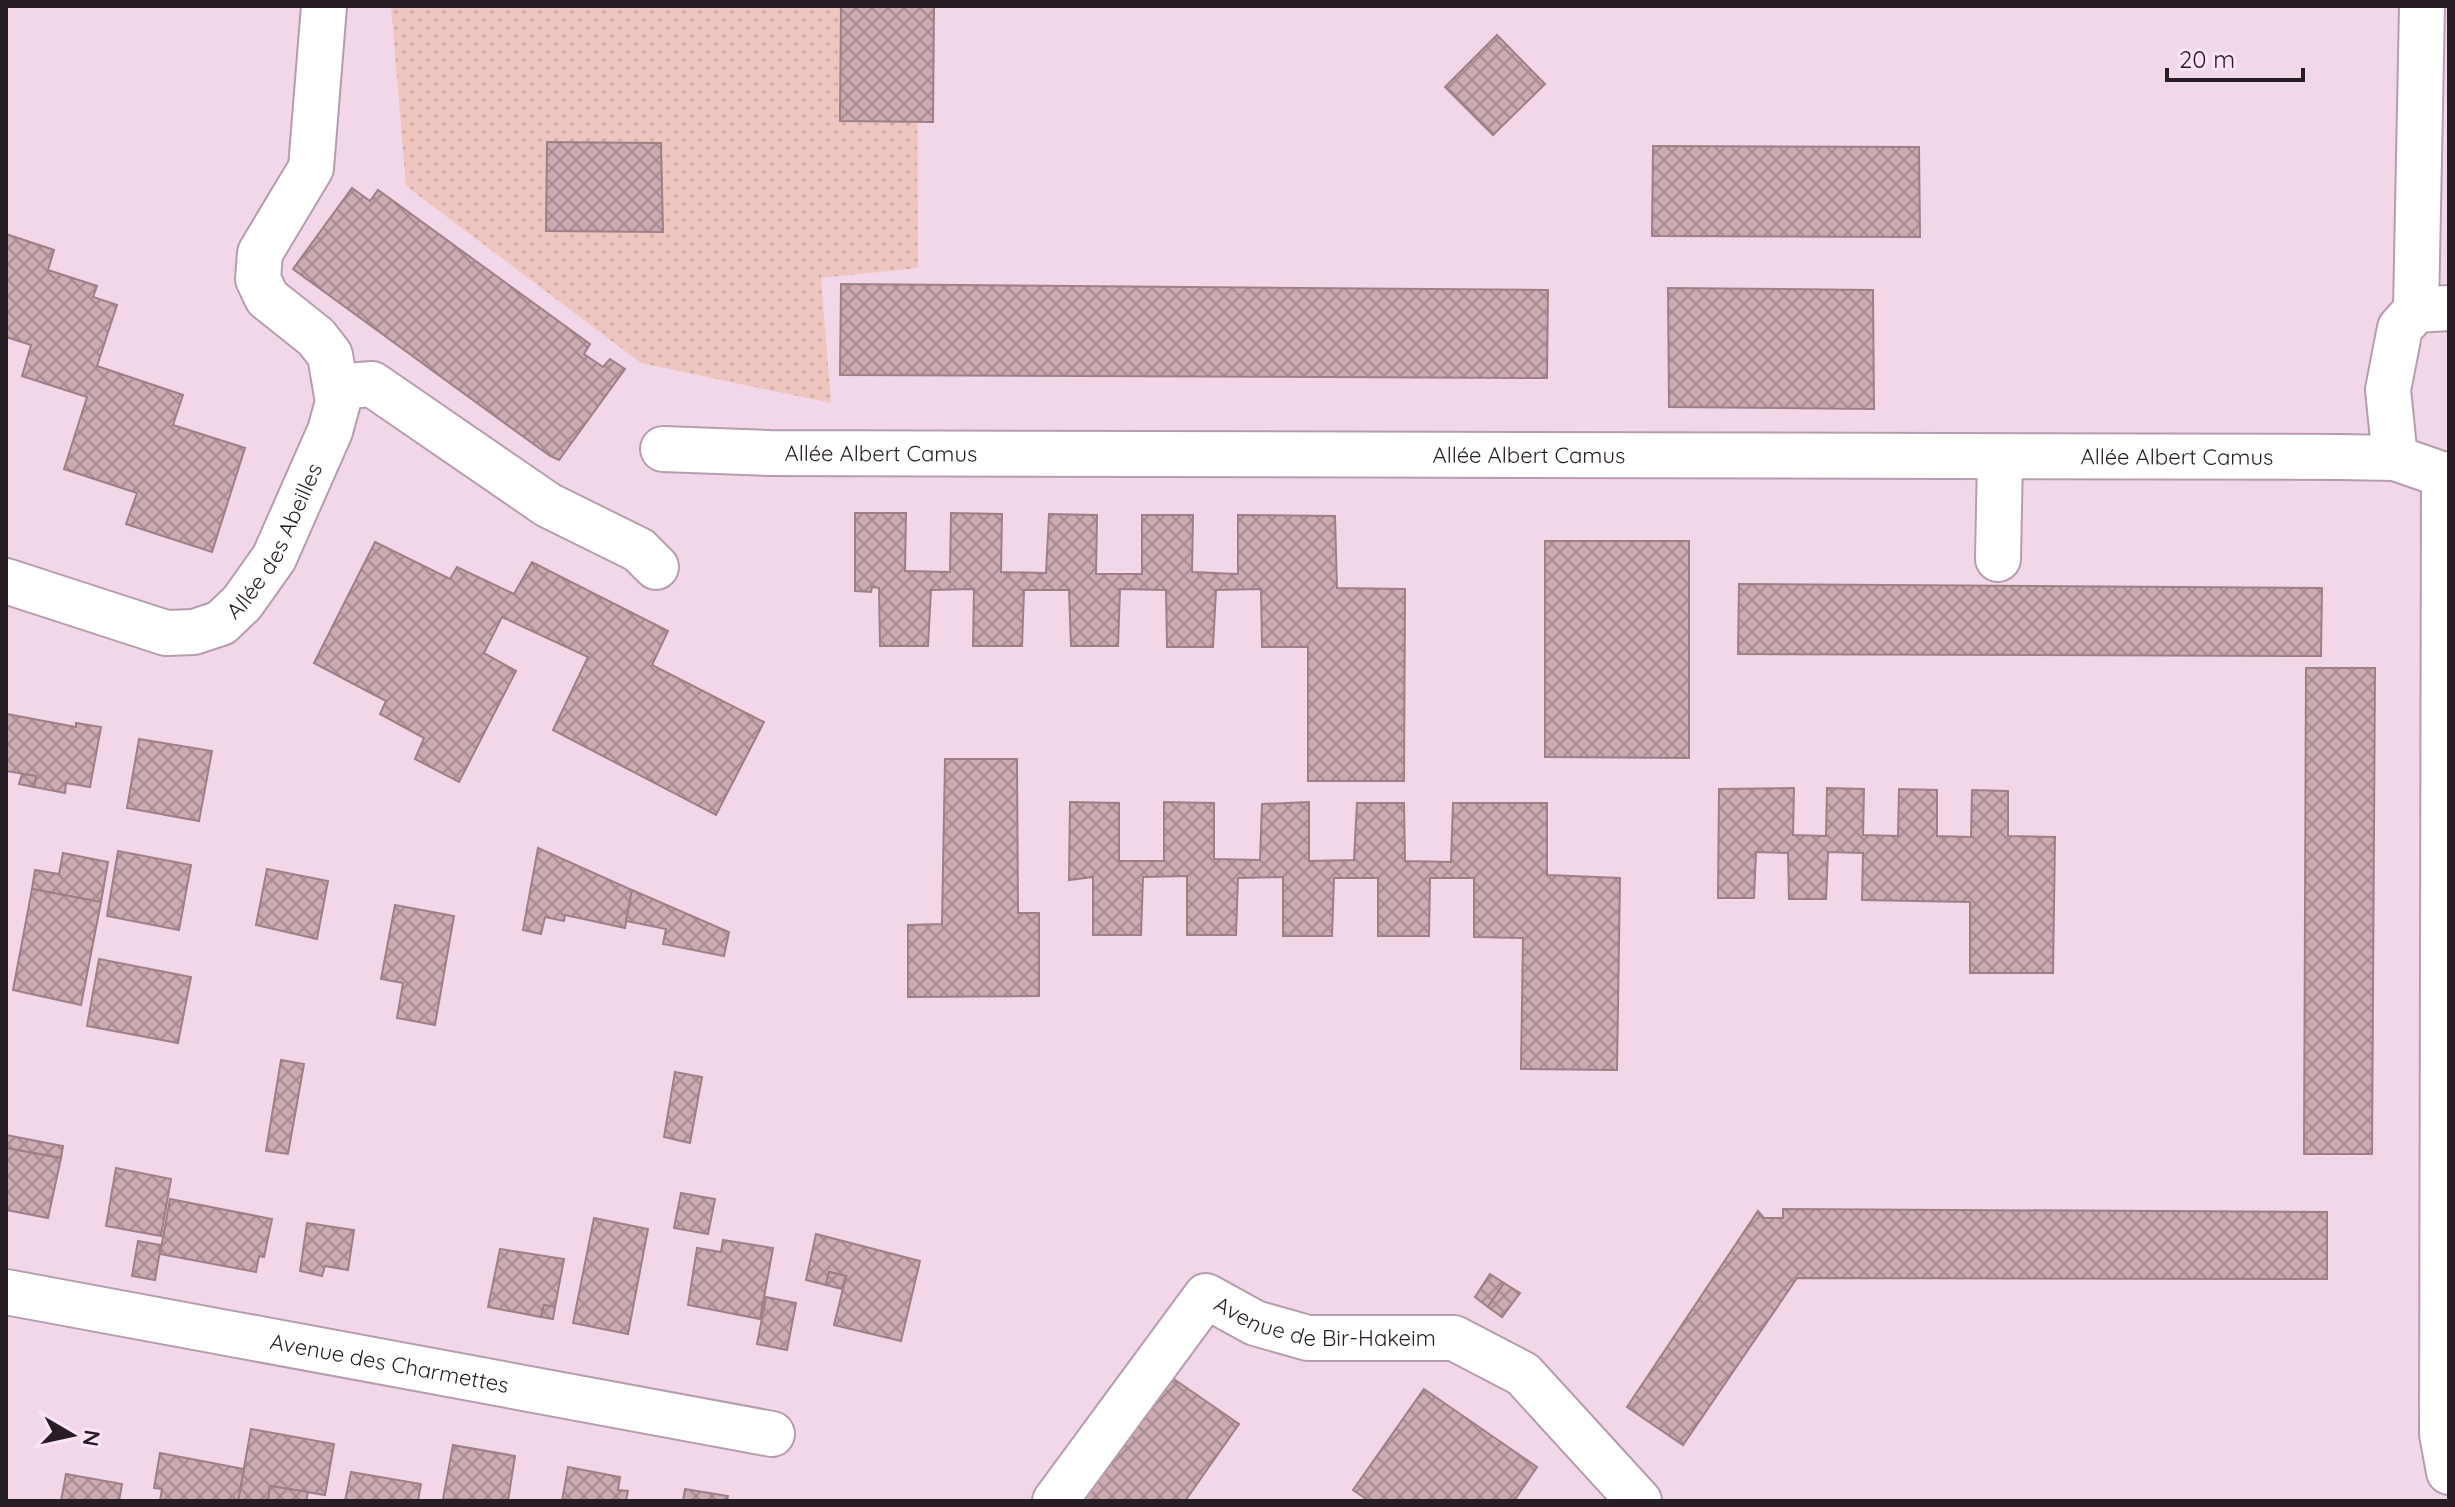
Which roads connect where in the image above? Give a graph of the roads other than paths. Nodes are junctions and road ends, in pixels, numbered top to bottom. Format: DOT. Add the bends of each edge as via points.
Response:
graph roads {
  1 [pos="324,6"];
  2 [pos="2422,6"];
  3 [pos="2433,309"];
  4 [pos="335,381"];
  5 [pos="663,449"];
  6 [pos="2000,458"];
  7 [pos="2395,458"];
  8 [pos="2446,475"];
  9 [pos="1998,559"];
  10 [pos="656,567"];
  11 [pos="6,581"];
  12 [pos="2446,696"];
  13 [pos="2445,977"];
  14 [pos="2446,1252"];
  15 [pos="6,1292"];
  16 [pos="772,1434"];
  17 [pos="2449,1472"];
  18 [pos="1055,1501"];
  19 [pos="1639,1501"];
  1 -- 4 [label="street" via="311,168 260,253 258,279 267,298 330,355"];
  2 -- 3 [label="street"];
  3 -- 7 [label="street" via="2400,328 2388,390"];
  4 -- 10 [label="street" via="372,384 548,505 639,550"];
  4 -- 11 [label="street, Allée des Abeilles" via="338,402 330,431 274,558 221,623 194,632 166,633"];
  5 -- 6 [label="street, Allée Albert Camus"];
  6 -- 7 [label="street, Allée Albert Camus"];
  6 -- 9 [label="street"];
  7 -- 8 [label="street, Allée Albert Camus"];
  8 -- 12 [label="street"];
  12 -- 13 [label="street"];
  13 -- 14 [label="street"];
  14 -- 17 [label="street" via="2442,1434"];
  15 -- 16 [label="street, Avenue des Charmettes"];
  18 -- 19 [label="street, Avenue de Bir-Hakeim" via="1206,1296 1255,1323 1308,1338 1454,1338 1523,1374"];
}
